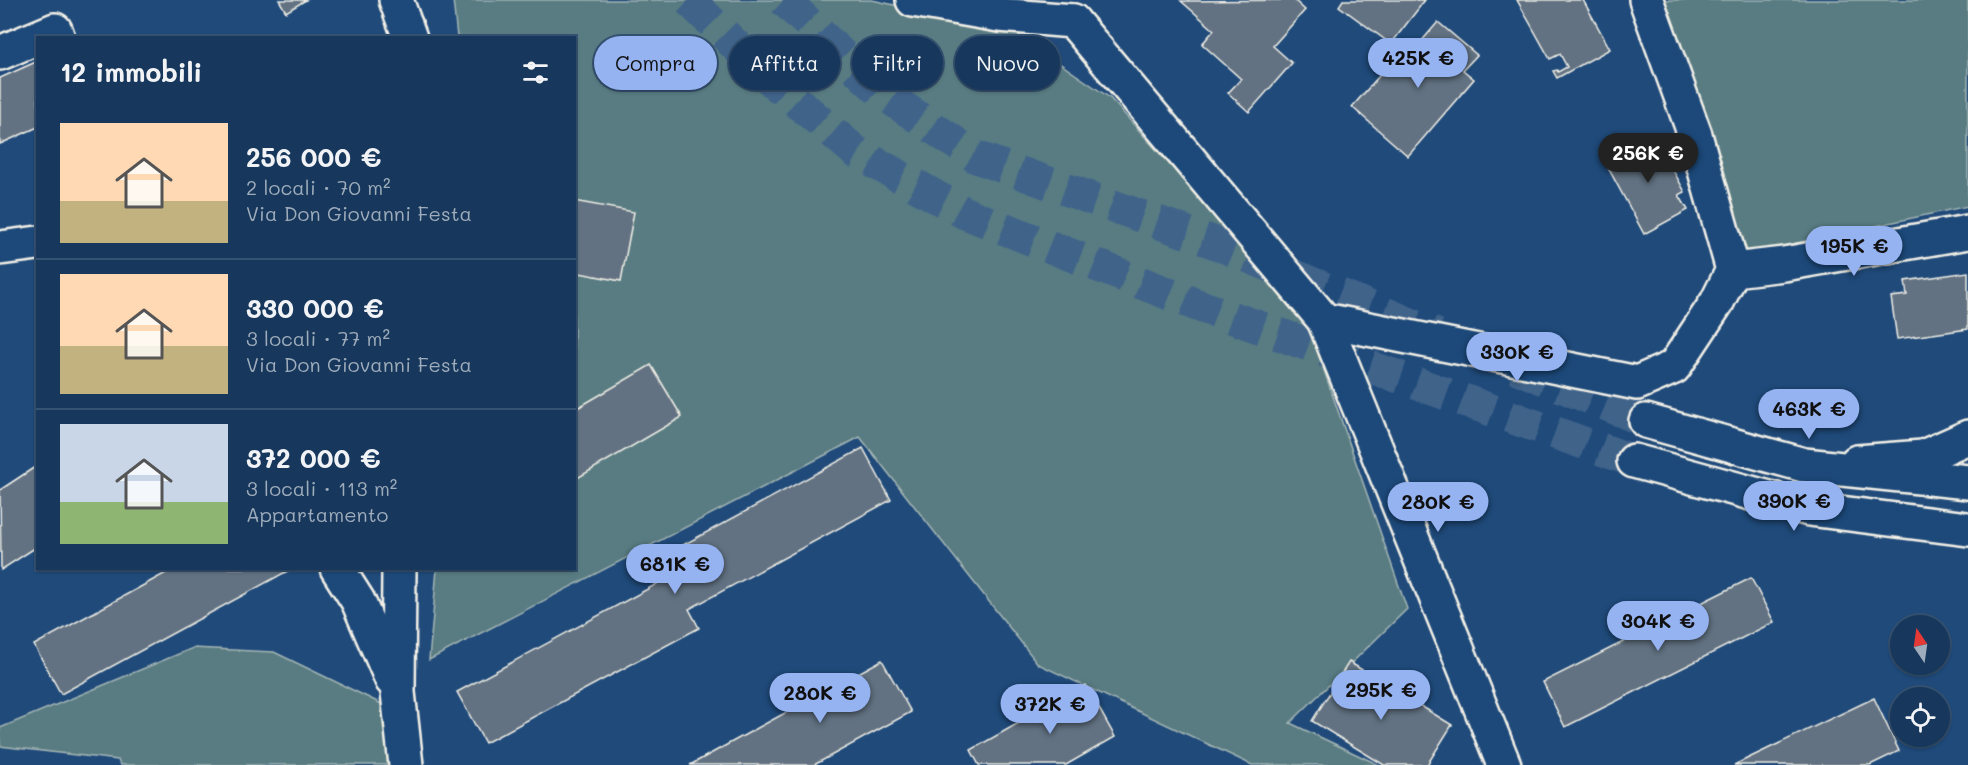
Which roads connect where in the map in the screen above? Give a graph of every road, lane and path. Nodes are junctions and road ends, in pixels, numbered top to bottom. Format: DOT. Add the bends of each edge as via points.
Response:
graph roads {
  1 [pos="396,0"];
  2 [pos="913,0"];
  3 [pos="1646,0"];
  4 [pos="1081,11"];
  5 [pos="409,36"];
  6 [pos="36,43"];
  7 [pos="0,53"];
  8 [pos="1968,232"];
  9 [pos="36,243"];
  10 [pos="0,248"];
  11 [pos="1733,270"];
  12 [pos="1324,320"];
  13 [pos="1646,421"];
  14 [pos="1968,437"];
  15 [pos="1634,461"];
  16 [pos="1804,465"];
  17 [pos="1968,482"];
  18 [pos="1968,529"];
  19 [pos="338,570"];
  20 [pos="399,570"];
  21 [pos="398,692"];
  22 [pos="406,765"];
  23 [pos="1504,765"];
  1 -- 5 [label="street"];
  2 -- 4 [label="street" via="999,15"];
  3 -- 11 [label="street" via="1695,135"];
  4 -- 12 [label="street"];
  6 -- 7 [label="street"];
  8 -- 11 [label="street"];
  9 -- 10 [label="street"];
  11 -- 12 [label="street" via="1674,367 1637,383"];
  12 -- 23 [label="street"];
  13 -- 16 [label="street"];
  14 -- 16 [label="street" via="1923,457"];
  15 -- 18 [label="street" via="1809,509"];
  16 -- 17 [label="street"];
  19 -- 21 [label="street" via="358,600"];
  20 -- 21 [label="street"];
  21 -- 22 [label="street"];
}
